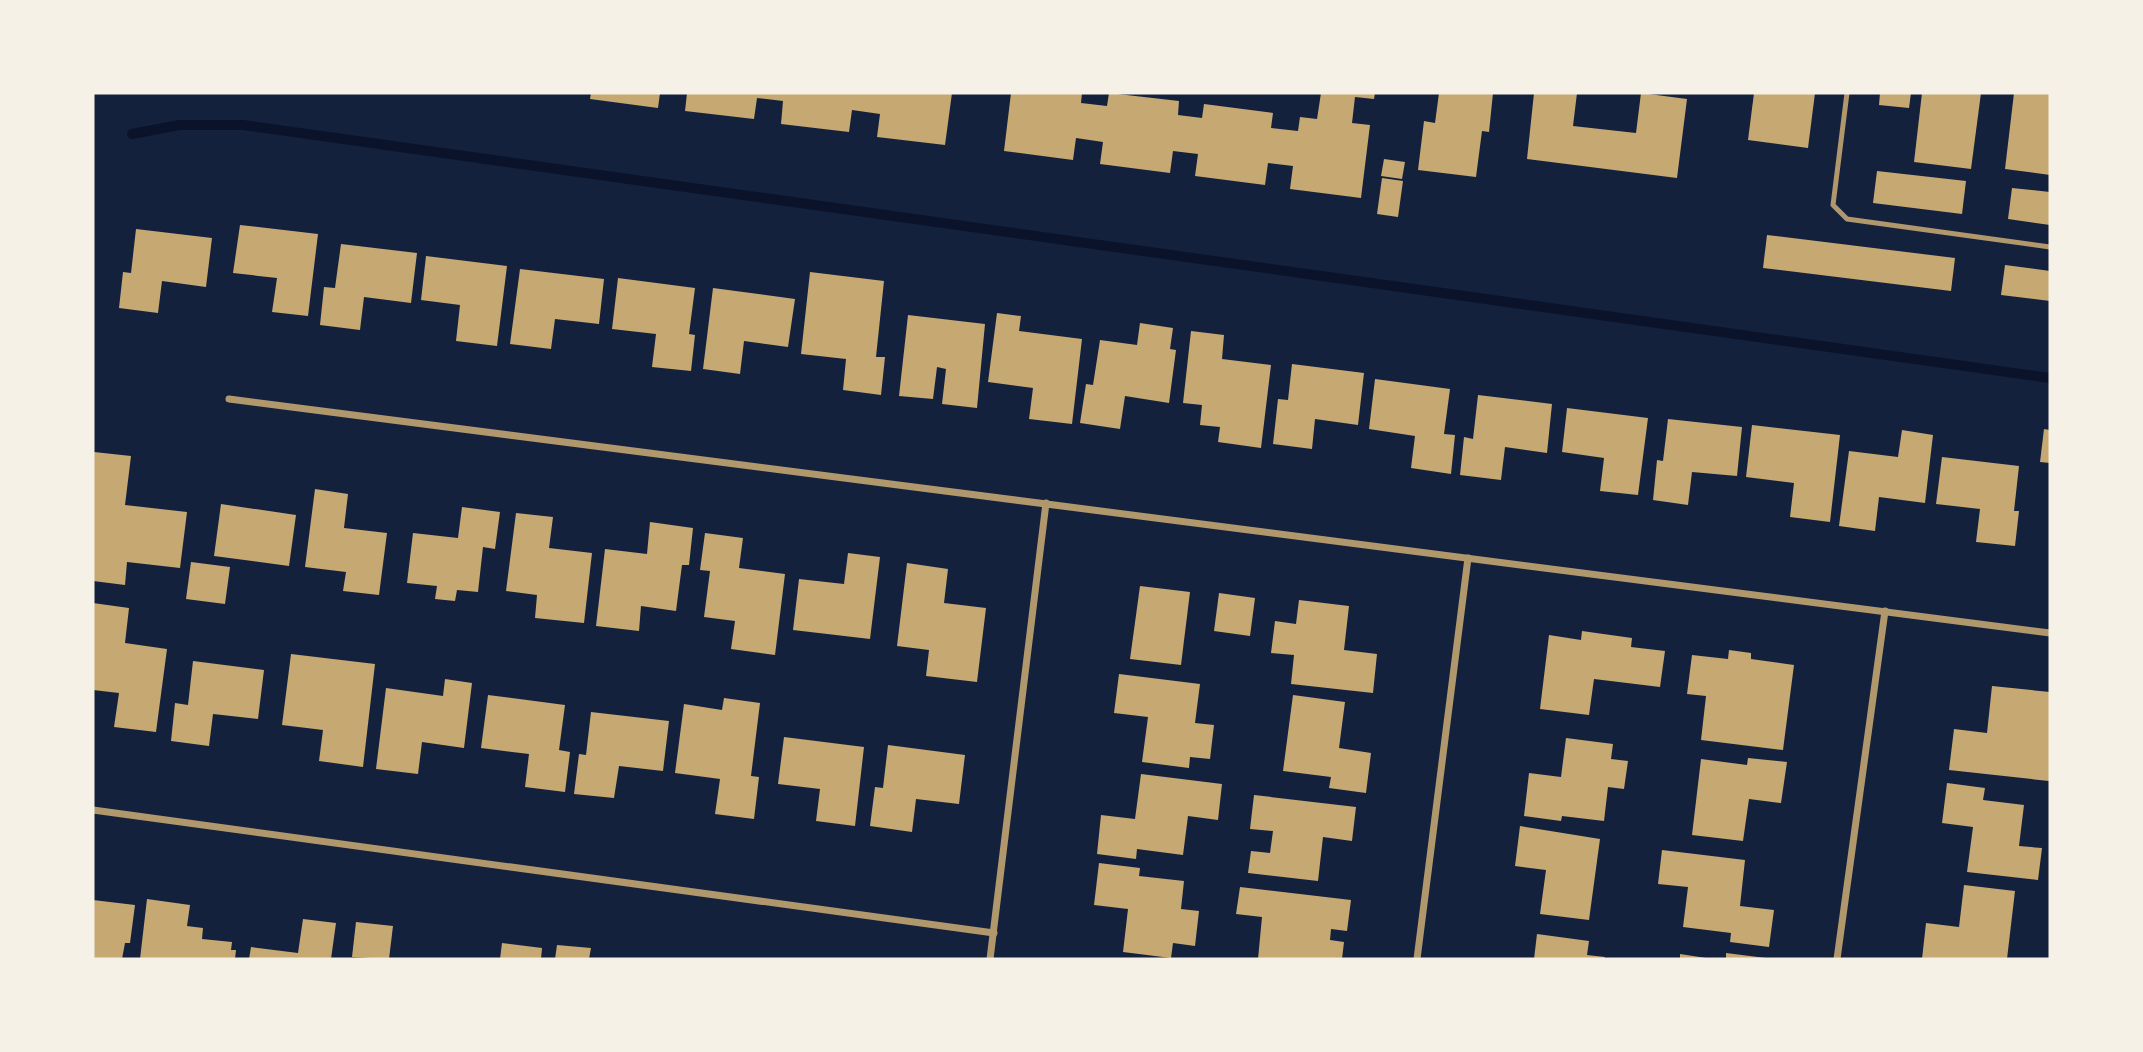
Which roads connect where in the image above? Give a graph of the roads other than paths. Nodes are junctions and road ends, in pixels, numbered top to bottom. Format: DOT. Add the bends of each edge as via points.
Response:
graph roads {
  1 [pos="1847,93"];
  2 [pos="2050,247"];
  3 [pos="229,398"];
  4 [pos="1046,503"];
  5 [pos="1468,558"];
  6 [pos="1885,611"];
  7 [pos="2050,633"];
  8 [pos="93,810"];
  9 [pos="994,933"];
  10 [pos="990,959"];
  11 [pos="1417,959"];
  12 [pos="1837,959"];
  1 -- 2 [label="lane" via="1833,205 1847,219"];
  3 -- 4 [label="street"];
  4 -- 5 [label="street"];
  4 -- 9 [label="street"];
  5 -- 6 [label="street"];
  5 -- 11 [label="street"];
  6 -- 7 [label="street"];
  6 -- 12 [label="street"];
  8 -- 9 [label="street"];
  9 -- 10 [label="street"];
}
